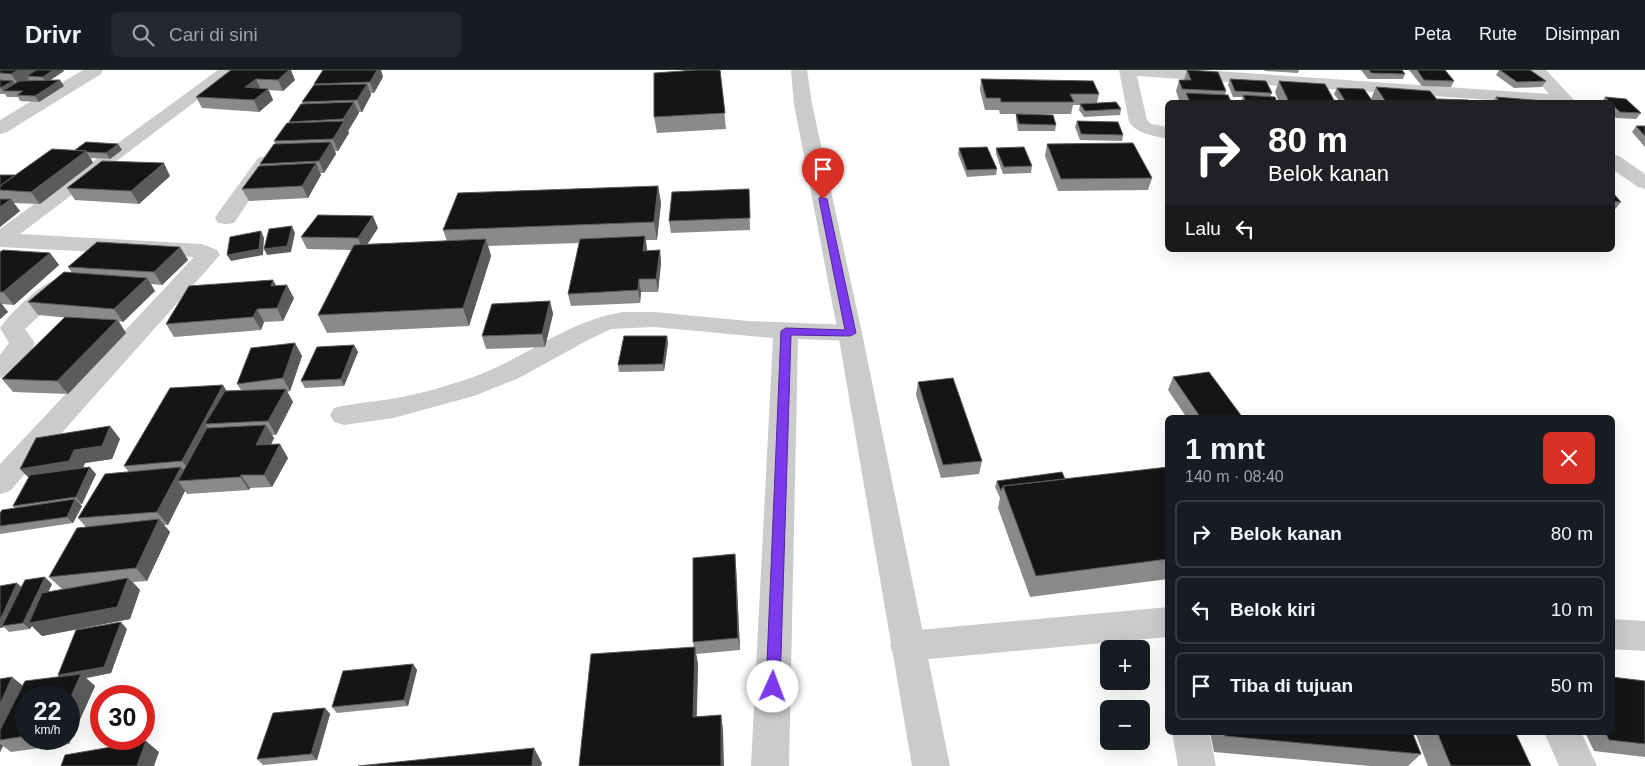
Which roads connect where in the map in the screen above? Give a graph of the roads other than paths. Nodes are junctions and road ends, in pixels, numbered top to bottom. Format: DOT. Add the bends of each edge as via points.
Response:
graph roads {
  1 [pos="94,70"];
  2 [pos="229,70"];
  3 [pos="799,70"];
  4 [pos="1127,70"];
  5 [pos="1536,70"];
  6 [pos="1552,100"];
  7 [pos="1565,100"];
  8 [pos="0,128"];
  9 [pos="1165,132"];
  10 [pos="276,148"];
  11 [pos="1615,163"];
  12 [pos="1645,182"];
  13 [pos="226,218"];
  14 [pos="0,240"];
  15 [pos="82,268"];
  16 [pos="786,331"];
  17 [pos="850,333"];
  18 [pos="0,369"];
  19 [pos="344,415"];
  20 [pos="0,482"];
  21 [pos="1165,622"];
  22 [pos="1615,634"];
  23 [pos="1645,636"];
  24 [pos="907,646"];
  25 [pos="1191,735"];
  26 [pos="1563,735"];
  27 [pos="770,766"];
  28 [pos="931,766"];
  29 [pos="1197,766"];
  30 [pos="1578,766"];
  1 -- 8 [label="street"];
  2 -- 14 [label="street"];
  3 -- 17 [label="street" via="803,104"];
  4 -- 6 [label="street"];
  4 -- 9 [label="street" via="1138,122 1145,128"];
  5 -- 7 [label="street"];
  10 -- 13 [label="street"];
  11 -- 12 [label="street"];
  14 -- 20 [label="street" via="202,251 210,255"];
  15 -- 18 [label="street" via="26,313 12,329 22,342 16,355"];
  16 -- 17 [label="street"];
  16 -- 19 [label="street" via="646,320 610,322 581,332 532,362 481,383 390,410"];
  16 -- 27 [label="street"];
  17 -- 24 [label="street"];
  21 -- 24 [label="street"];
  22 -- 23 [label="street"];
  24 -- 28 [label="street"];
  25 -- 29 [label="street"];
  26 -- 30 [label="street"];
}
